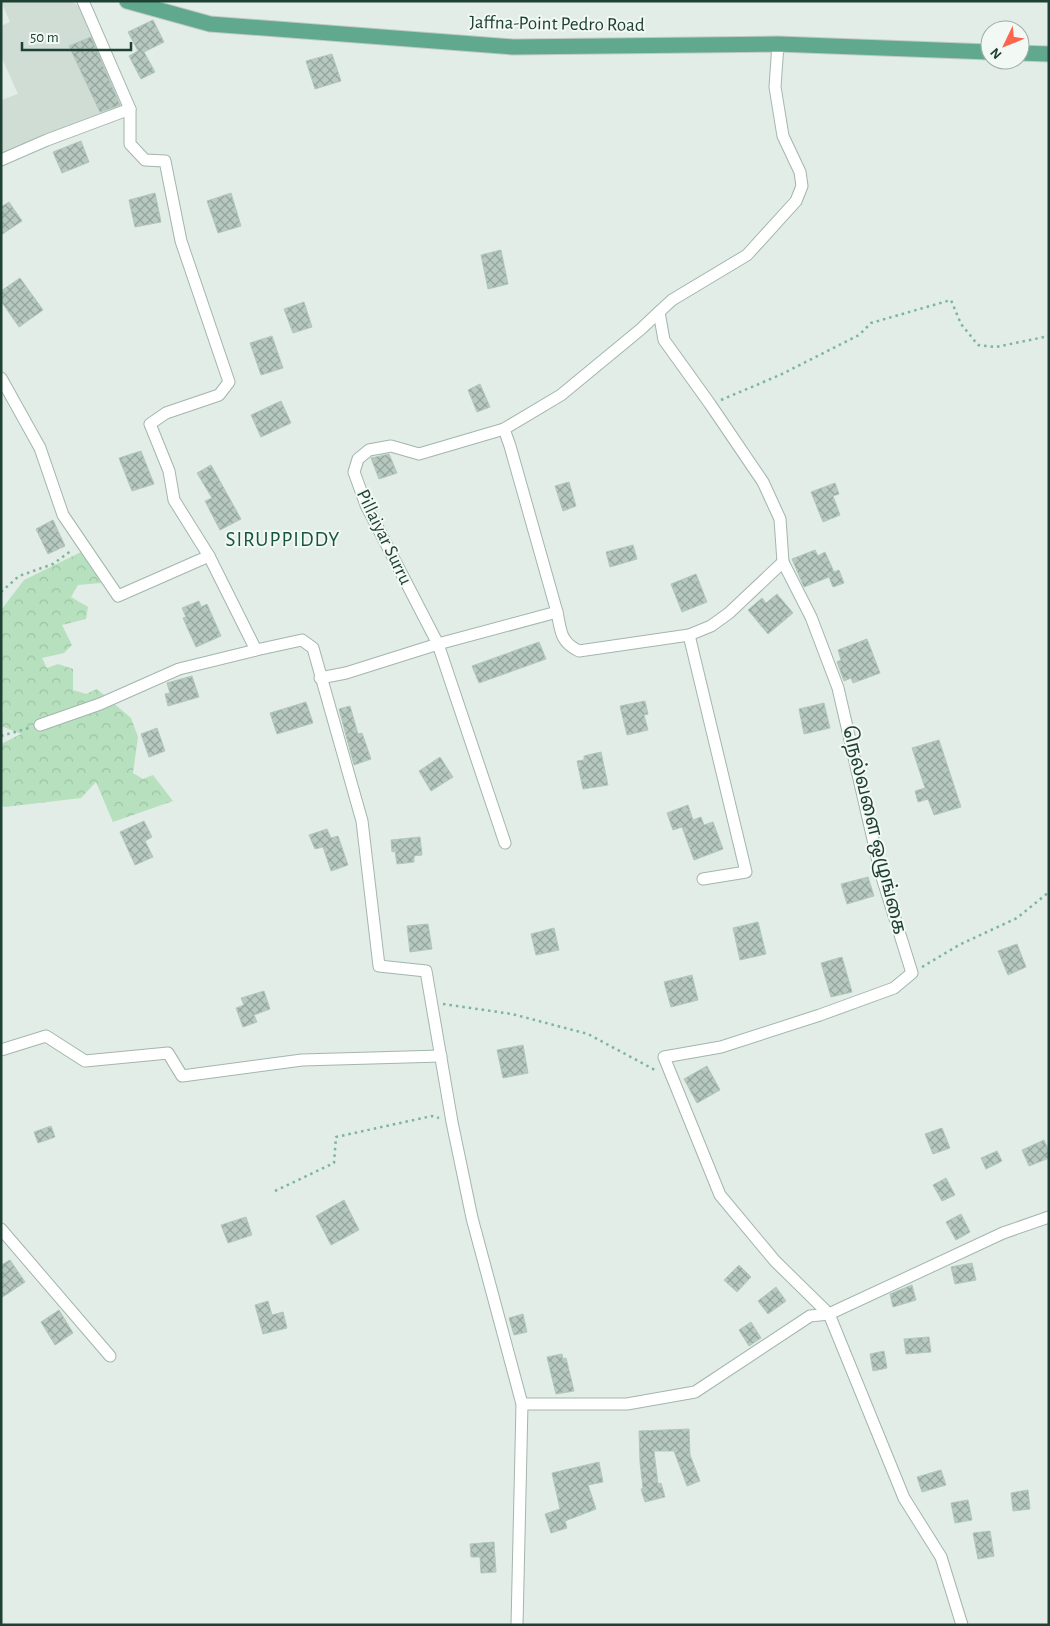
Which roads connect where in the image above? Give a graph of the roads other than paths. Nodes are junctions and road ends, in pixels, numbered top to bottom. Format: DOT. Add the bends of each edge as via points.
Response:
graph roads {
  1 [pos="83,1"];
  2 [pos="127,1"];
  3 [pos="778,44"];
  4 [pos="980,52"];
  5 [pos="1030,53"];
  6 [pos="1049,54"];
  7 [pos="130,109"];
  8 [pos="1,160"];
  9 [pos="658,312"];
  10 [pos="1,378"];
  11 [pos="504,429"];
  12 [pos="209,556"];
  13 [pos="783,562"];
  14 [pos="557,612"];
  15 [pos="689,635"];
  16 [pos="438,644"];
  17 [pos="256,650"];
  18 [pos="320,678"];
  19 [pos="40,725"];
  20 [pos="505,843"];
  21 [pos="703,879"];
  22 [pos="1,1050"];
  23 [pos="441,1056"];
  24 [pos="1049,1217"];
  25 [pos="1,1230"];
  26 [pos="829,1314"];
  27 [pos="110,1356"];
  28 [pos="522,1404"];
  29 [pos="517,1625"];
  30 [pos="962,1625"];
  1 -- 7 [label="street"];
  2 -- 3 [label="main road, Jaffna-Point Pedro Road" via="210,24 503,46"];
  3 -- 4 [label="main road, Jaffna-Point Pedro Road"];
  3 -- 9 [label="street" via="775,87 783,136 800,172 802,186 796,201 747,255 672,300"];
  5 -- 6 [label="main road"];
  7 -- 8 [label="street"];
  7 -- 12 [label="street" via="130,144 145,160 165,161 181,241 229,382 219,395 166,414 150,424 169,471 174,500"];
  9 -- 11 [label="street, Pillaiyar Surru" via="560,395"];
  9 -- 13 [label="street, நெல்வளை ஒழுங்கை" via="664,340 763,482 780,519"];
  10 -- 12 [label="street" via="40,448 63,515 118,596"];
  11 -- 14 [label="street"];
  11 -- 16 [label="street, Pillaiyar Surru" via="419,454 391,446 369,450 358,459 354,472 366,505"];
  12 -- 17 [label="street"];
  13 -- 15 [label="street" via="729,613 711,626"];
  13 -- 26 [label="street, நெல்வளை ஒழுங்கை" via="810,617 838,688 881,874 912,973 894,988 820,1015 721,1047 664,1057 720,1195 775,1261"];
  14 -- 15 [label="street" via="562,636 569,646 579,651"];
  14 -- 16 [label="street"];
  15 -- 21 [label="street" via="746,872"];
  16 -- 18 [label="street"];
  16 -- 20 [label="street, Pillaiyar Surru"];
  17 -- 18 [label="street" via="302,640 312,648"];
  17 -- 19 [label="street" via="179,669 100,704"];
  18 -- 23 [label="street" via="362,821 379,966 426,971"];
  22 -- 23 [label="street" via="46,1036 85,1060 168,1054 182,1076 302,1060"];
  23 -- 28 [label="street" via="472,1218"];
  24 -- 26 [label="street" via="1003,1233"];
  25 -- 27 [label="street"];
  26 -- 28 [label="street" via="810,1316 695,1392 627,1404"];
  26 -- 30 [label="street" via="904,1498 941,1557"];
  28 -- 29 [label="street"];
}
